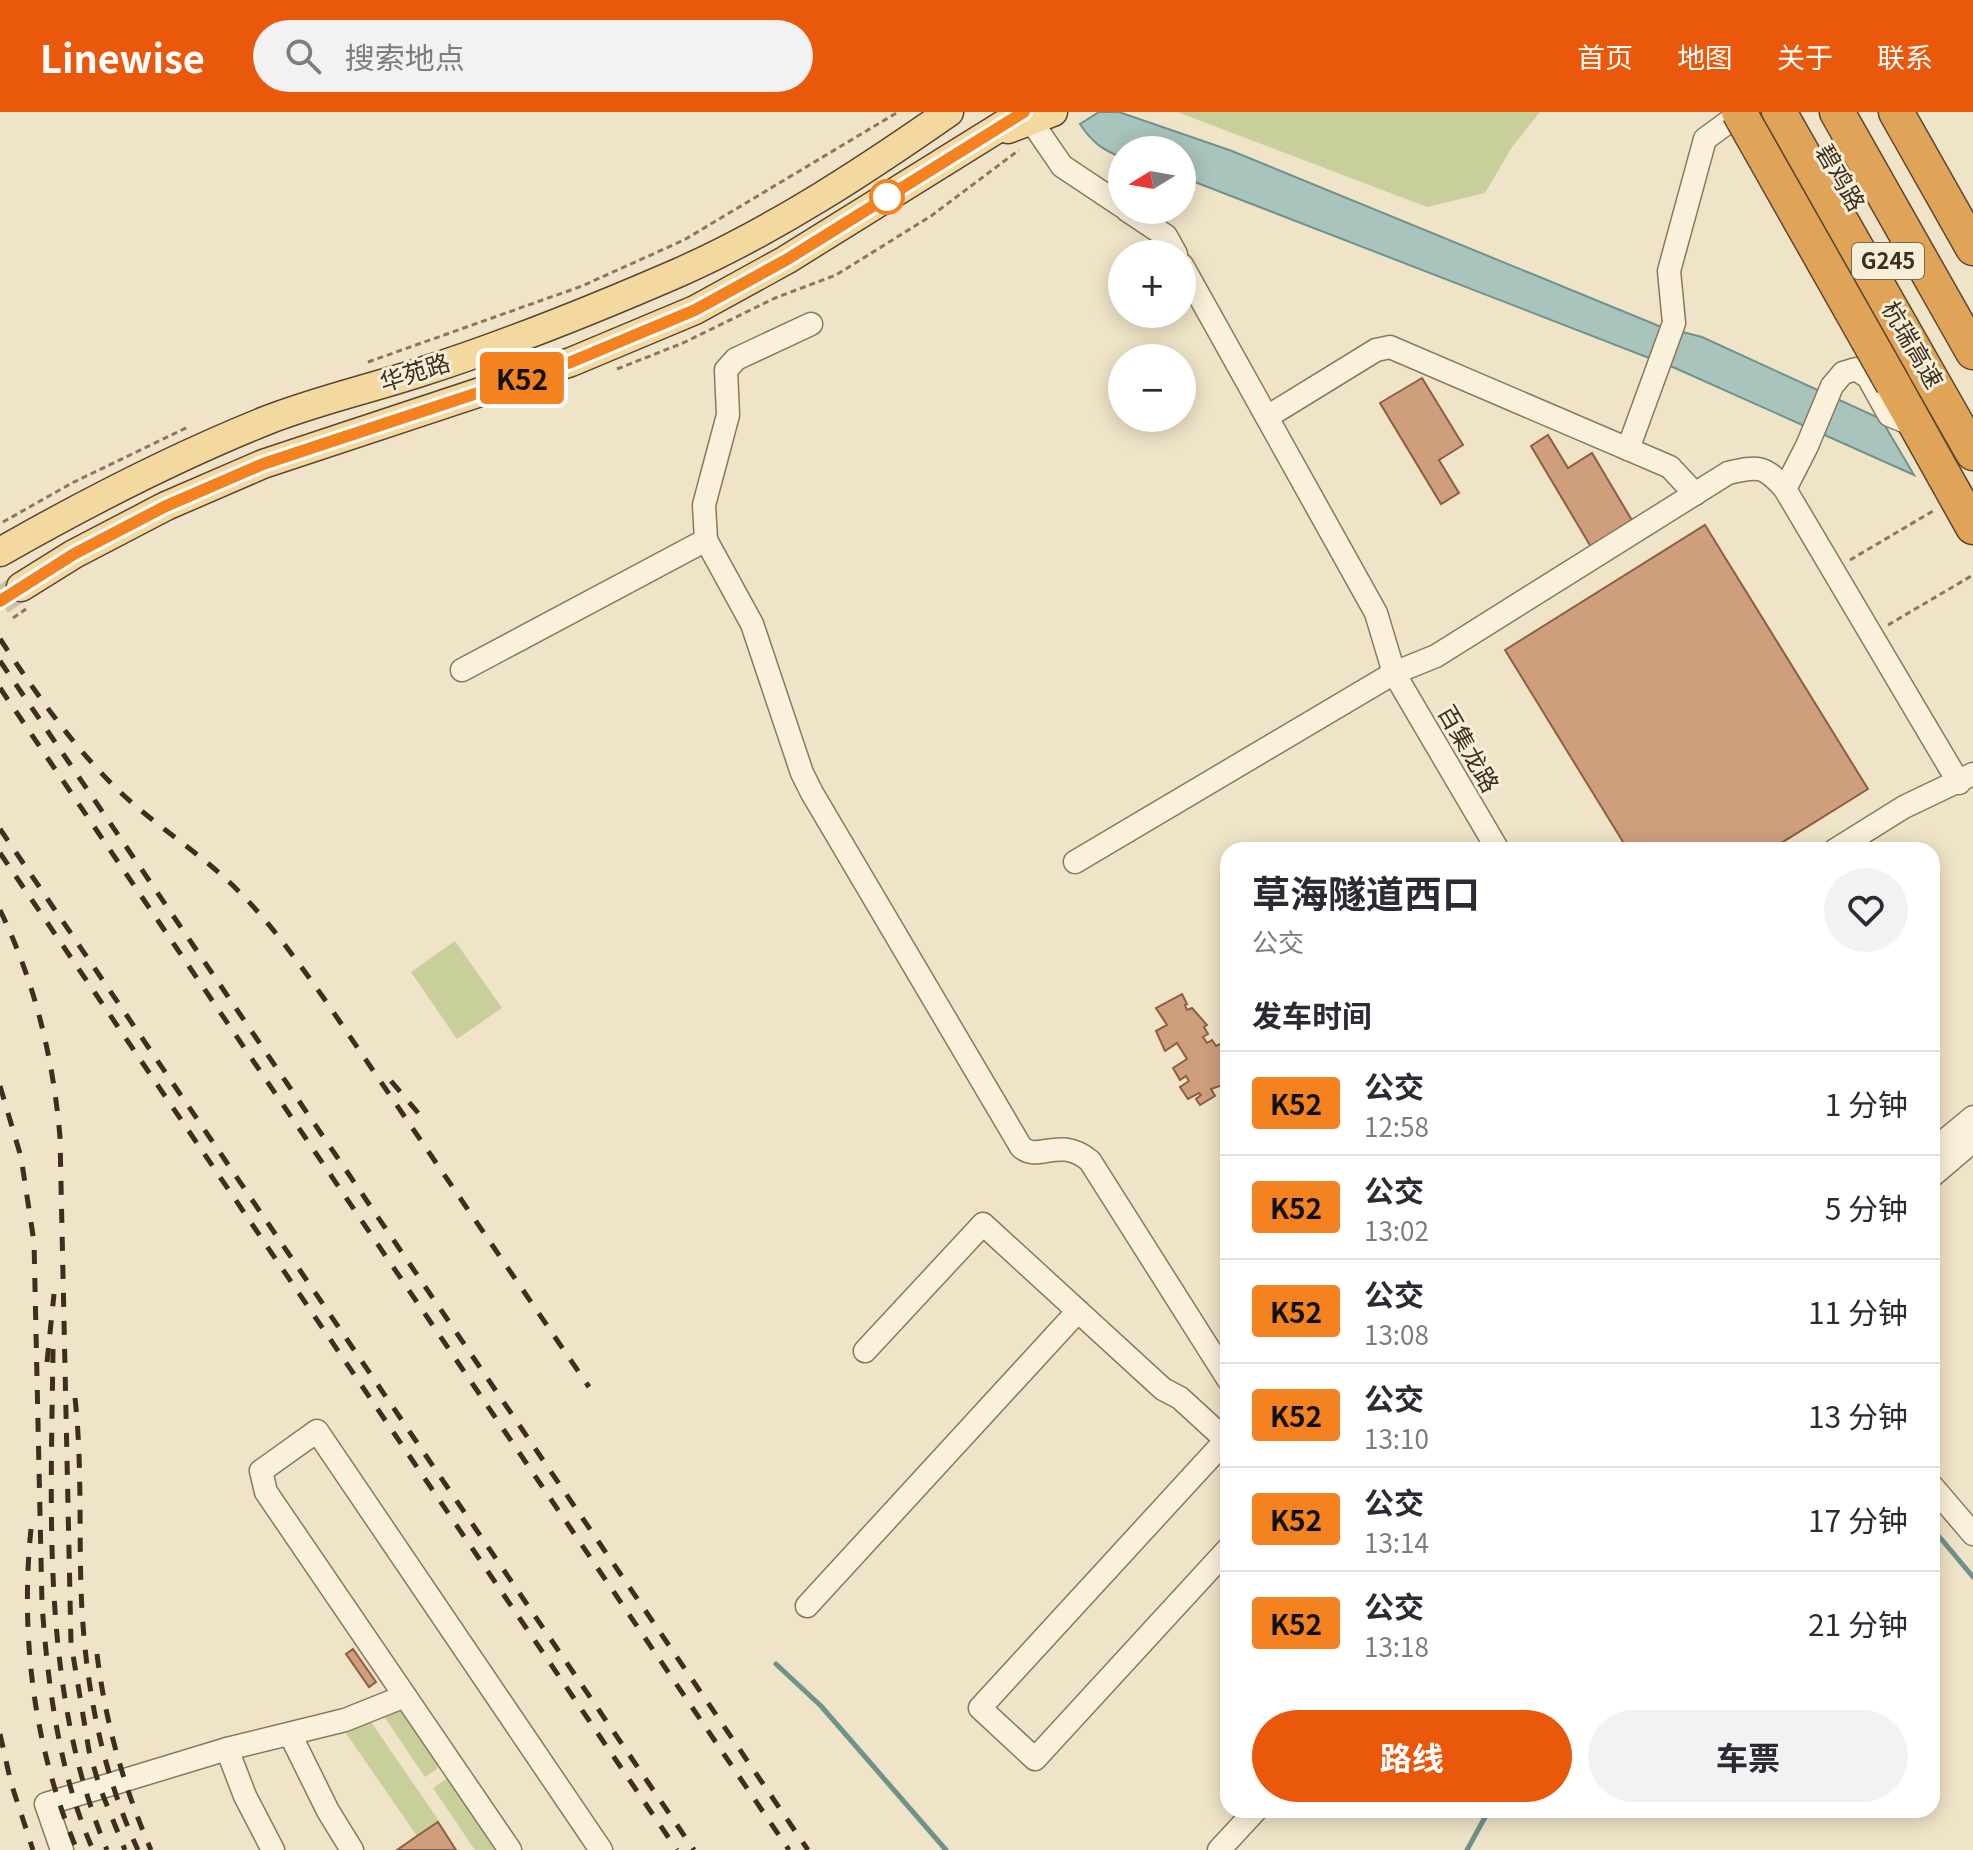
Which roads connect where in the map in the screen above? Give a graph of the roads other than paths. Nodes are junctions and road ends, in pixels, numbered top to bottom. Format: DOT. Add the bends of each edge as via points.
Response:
graph roads {
  1 [pos="949,112"];
  2 [pos="1740,112"];
  3 [pos="1779,112"];
  4 [pos="1803,112"];
  5 [pos="1837,112"];
  6 [pos="1856,112"];
  7 [pos="1896,112"];
  8 [pos="1033,114"];
  9 [pos="1108,197"];
  10 [pos="1148,224"];
  11 [pos="1168,240"];
  12 [pos="1973,248"];
  13 [pos="1196,290"];
  14 [pos="1973,319"];
  15 [pos="811,324"];
  16 [pos="1973,352"];
  17 [pos="1973,410"];
  18 [pos="1267,417"];
  19 [pos="1916,426"];
  20 [pos="1628,449"];
  21 [pos="1973,453"];
  22 [pos="1785,489"];
  23 [pos="1695,494"];
  24 [pos="1973,527"];
  25 [pos="706,540"];
  26 [pos="0,552"];
  27 [pos="21,587"];
  28 [pos="462,670"];
  29 [pos="1394,673"];
  30 [pos="1966,779"];
  31 [pos="1493,842"];
  32 [pos="1848,842"];
  33 [pos="1075,862"];
  34 [pos="1973,1117"];
  35 [pos="1973,1141"];
  36 [pos="1940,1144"];
  37 [pos="1940,1169"];
  38 [pos="1078,1311"];
  39 [pos="865,1351"];
  40 [pos="1220,1366"];
  41 [pos="1220,1435"];
  42 [pos="1220,1449"];
  43 [pos="1940,1495"];
  44 [pos="1973,1534"];
  45 [pos="1220,1558"];
  46 [pos="807,1606"];
  47 [pos="405,1696"];
  48 [pos="290,1734"];
  49 [pos="227,1749"];
  50 [pos="1249,1818"];
  51 [pos="340,1846"];
  52 [pos="62,1850"];
  53 [pos="273,1850"];
  54 [pos="510,1850"];
  55 [pos="601,1850"];
  56 [pos="1219,1850"];
  1 -- 26 [label="main road, 华苑路" via="814,202 681,271 424,371 268,420 153,469"];
  2 -- 19 [label="highway, bridge"];
  2 -- 20 [label="street" via="1705,139 1669,271 1674,323"];
  3 -- 21 [label="highway, 杭瑞高速"];
  4 -- 17 [label="highway, 碧鸡路 / G245"];
  5 -- 16 [label="highway, 碧鸡路 / G245"];
  6 -- 14 [label="highway"];
  7 -- 12 [label="highway"];
  8 -- 9 [label="street" via="1062,166"];
  8 -- 27 [label="main road, 华苑路" via="971,144 786,260 695,310 571,362 263,464 153,513"];
  10 -- 11 [label="street"];
  13 -- 18 [label="street, 百集龙路"];
  15 -- 25 [label="street" via="736,359 726,370 728,415 704,505"];
  18 -- 20 [label="street" via="1376,350 1390,347"];
  18 -- 29 [label="street, 百集龙路" via="1376,613"];
  19 -- 22 [label="street" via="1889,415 1868,377 1856,369 1843,373 1832,386"];
  19 -- 24 [label="highway"];
  20 -- 23 [label="street" via="1670,467"];
  22 -- 23 [label="street" via="1770,472 1751,468 1728,473"];
  22 -- 30 [label="street" via="1871,635"];
  23 -- 29 [label="street" via="1436,656"];
  25 -- 28 [label="street"];
  25 -- 40 [label="street" via="752,624 812,793 1021,1147 1034,1153 1070,1148 1090,1161"];
  29 -- 31 [label="street, 百集龙路"];
  29 -- 33 [label="street"];
  30 -- 32 [label="street" via="1904,807"];
  34 -- 36 [label="street"];
  35 -- 37 [label="street"];
  38 -- 39 [label="street" via="983,1224"];
  38 -- 41 [label="street"];
  38 -- 46 [label="street"];
  42 -- 45 [label="street" via="980,1708 1035,1759"];
  43 -- 44 [label="street"];
  47 -- 48 [label="street"];
  47 -- 54 [label="street"];
  47 -- 55 [label="street" via="266,1492 261,1471 317,1431"];
  48 -- 49 [label="street"];
  48 -- 51 [label="street"];
  49 -- 52 [label="street" via="46,1804"];
  49 -- 53 [label="street"];
  50 -- 56 [label="street"];
}
